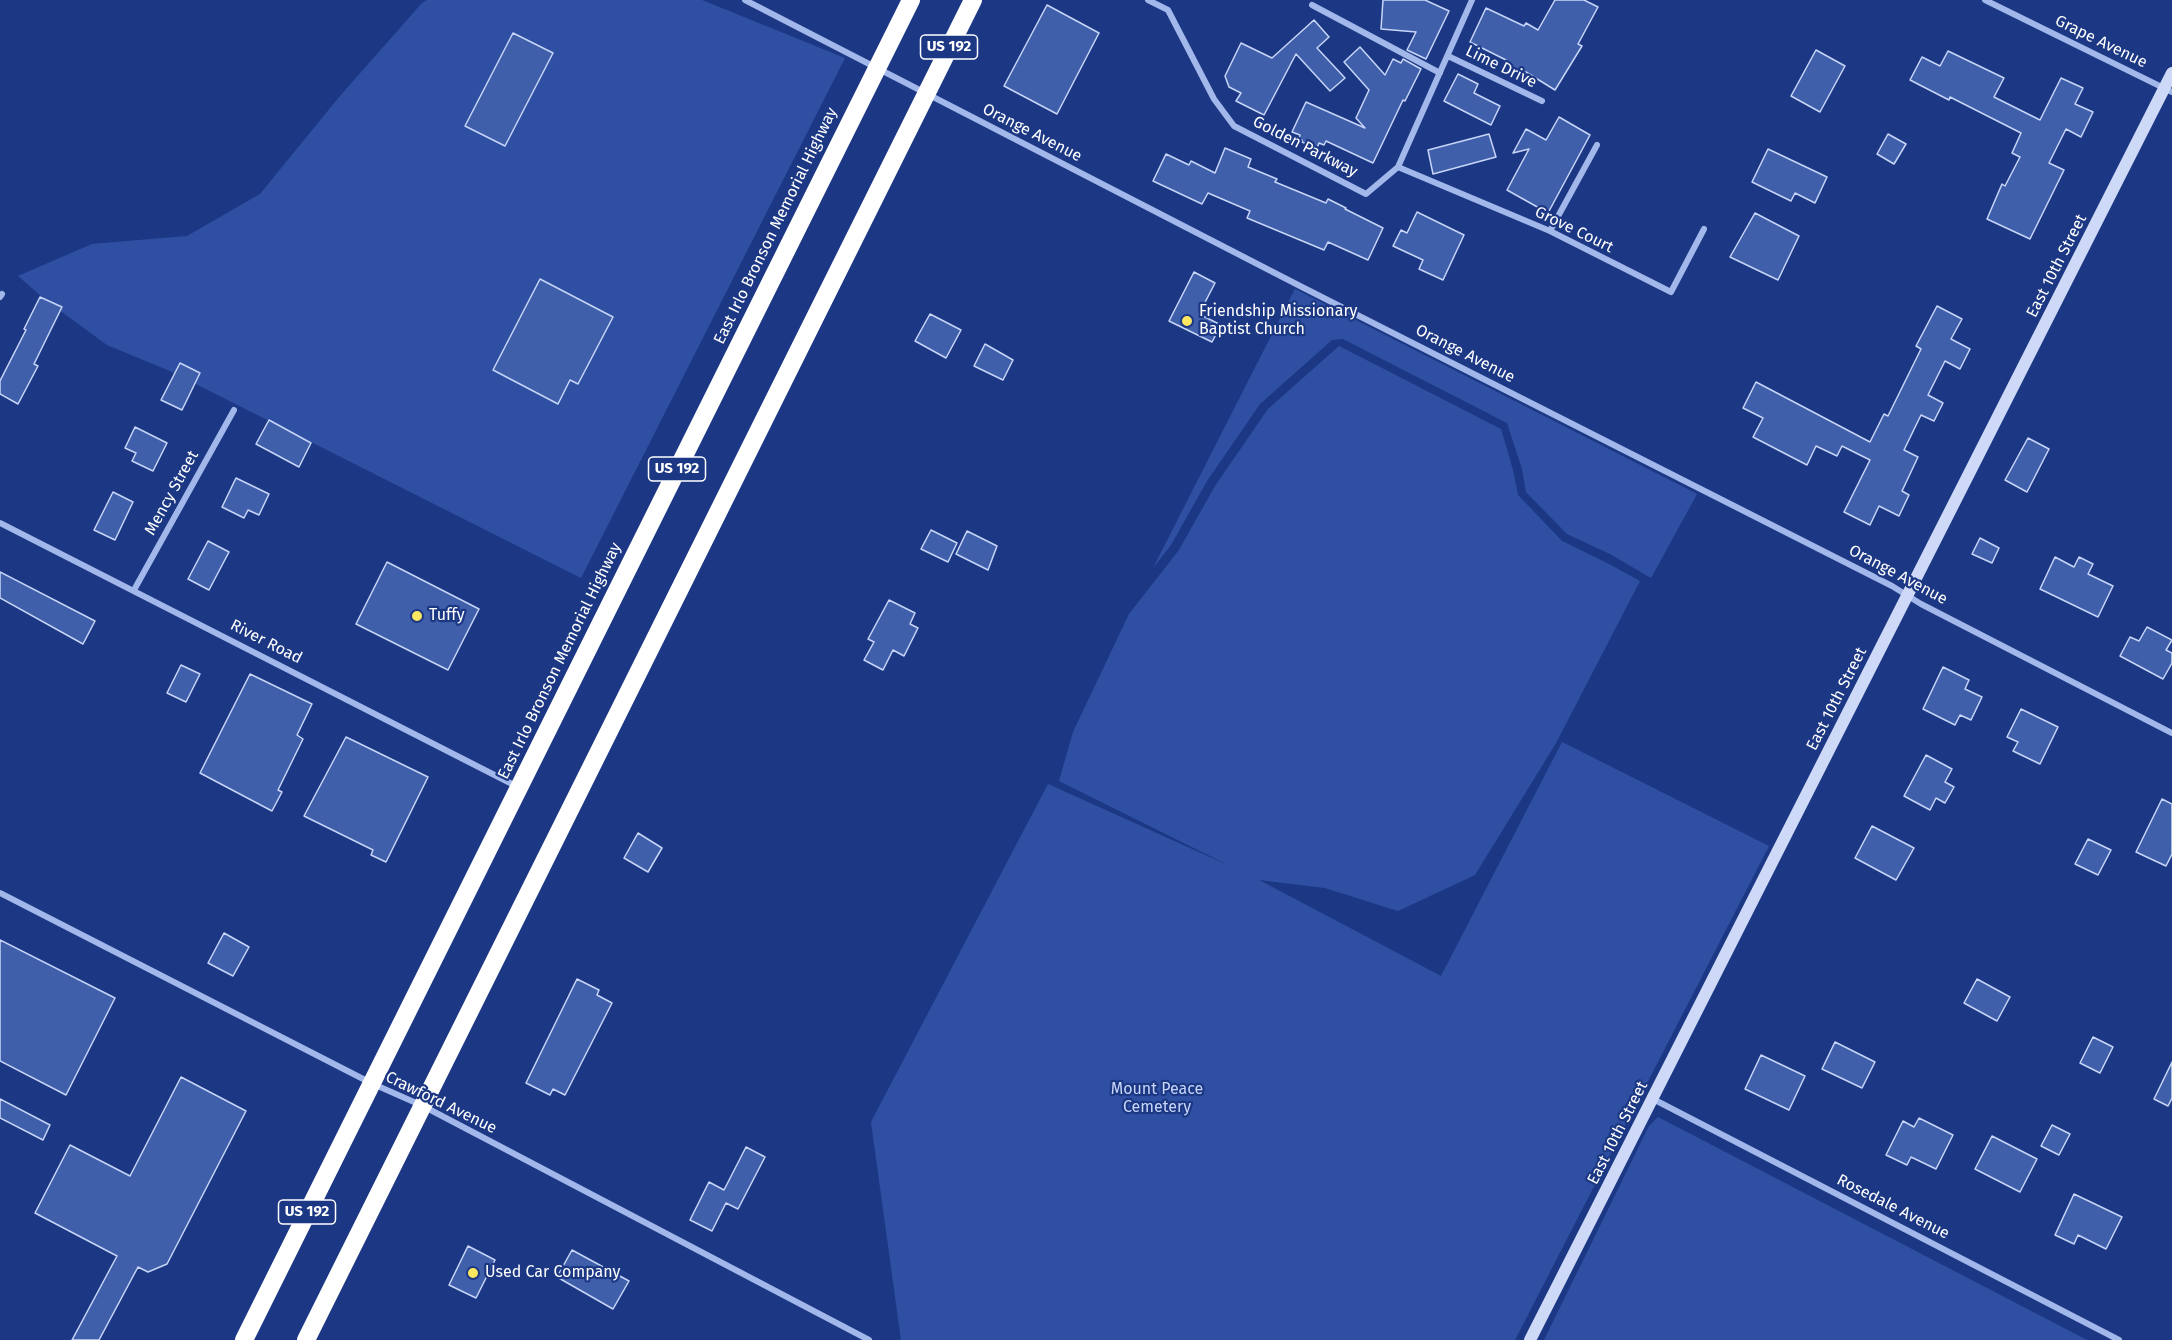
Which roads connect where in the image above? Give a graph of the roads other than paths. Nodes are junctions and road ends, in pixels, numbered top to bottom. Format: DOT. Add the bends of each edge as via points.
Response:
graph roads {
  1 [pos="745,0"];
  2 [pos="911,0"];
  3 [pos="973,0"];
  4 [pos="1148,0"];
  5 [pos="1472,0"];
  6 [pos="1985,0"];
  7 [pos="1312,5"];
  8 [pos="1448,56"];
  9 [pos="877,68"];
  10 [pos="1440,73"];
  11 [pos="2172,73"];
  12 [pos="2168,90"];
  13 [pos="926,93"];
  14 [pos="1542,102"];
  15 [pos="1596,145"];
  16 [pos="1398,167"];
  17 [pos="1704,229"];
  18 [pos="1550,231"];
  19 [pos="234,410"];
  20 [pos="0,523"];
  21 [pos="134,590"];
  22 [pos="1908,597"];
  23 [pos="2172,733"];
  24 [pos="519,787"];
  25 [pos="0,893"];
  26 [pos="371,1083"];
  27 [pos="1653,1099"];
  28 [pos="423,1106"];
  29 [pos="244,1340"];
  30 [pos="306,1340"];
  31 [pos="869,1340"];
  32 [pos="1530,1340"];
  33 [pos="2119,1340"];
  1 -- 9 [label="street, Orange Avenue"];
  2 -- 9 [label="highway, East Irlo Bronson Memorial Highway / US 192"];
  3 -- 13 [label="highway, US 192"];
  4 -- 16 [label="street, Golden Parkway" via="1168,10 1214,99 1234,126 1366,194"];
  5 -- 8 [label="street, Golden Parkway"];
  6 -- 12 [label="street, Grape Avenue"];
  7 -- 10 [label="street"];
  8 -- 10 [label="street, Golden Parkway"];
  8 -- 14 [label="street, Lime Drive"];
  9 -- 13 [label="street, Orange Avenue"];
  9 -- 24 [label="highway, East Irlo Bronson Memorial Highway / US 192"];
  10 -- 16 [label="street, Golden Parkway"];
  11 -- 12 [label="street, East 10th Street"];
  12 -- 22 [label="street, East 10th Street"];
  13 -- 22 [label="street, Orange Avenue"];
  13 -- 28 [label="highway, US 192"];
  15 -- 18 [label="street"];
  16 -- 18 [label="street, Grove Court"];
  17 -- 18 [label="street, Grove Court" via="1671,292"];
  19 -- 21 [label="street, Mency Street"];
  20 -- 21 [label="street, River Road"];
  21 -- 24 [label="street, River Road"];
  22 -- 23 [label="street, Orange Avenue"];
  22 -- 27 [label="street, East 10th Street"];
  24 -- 26 [label="highway, East Irlo Bronson Memorial Highway / US 192"];
  25 -- 26 [label="street, Crawford Avenue"];
  26 -- 28 [label="street, Crawford Avenue"];
  26 -- 29 [label="highway, East Irlo Bronson Memorial Highway / US 192"];
  27 -- 32 [label="street, East 10th Street"];
  27 -- 33 [label="street, Rosedale Avenue"];
  28 -- 30 [label="highway, US 192"];
  28 -- 31 [label="street, Crawford Avenue"];
}
